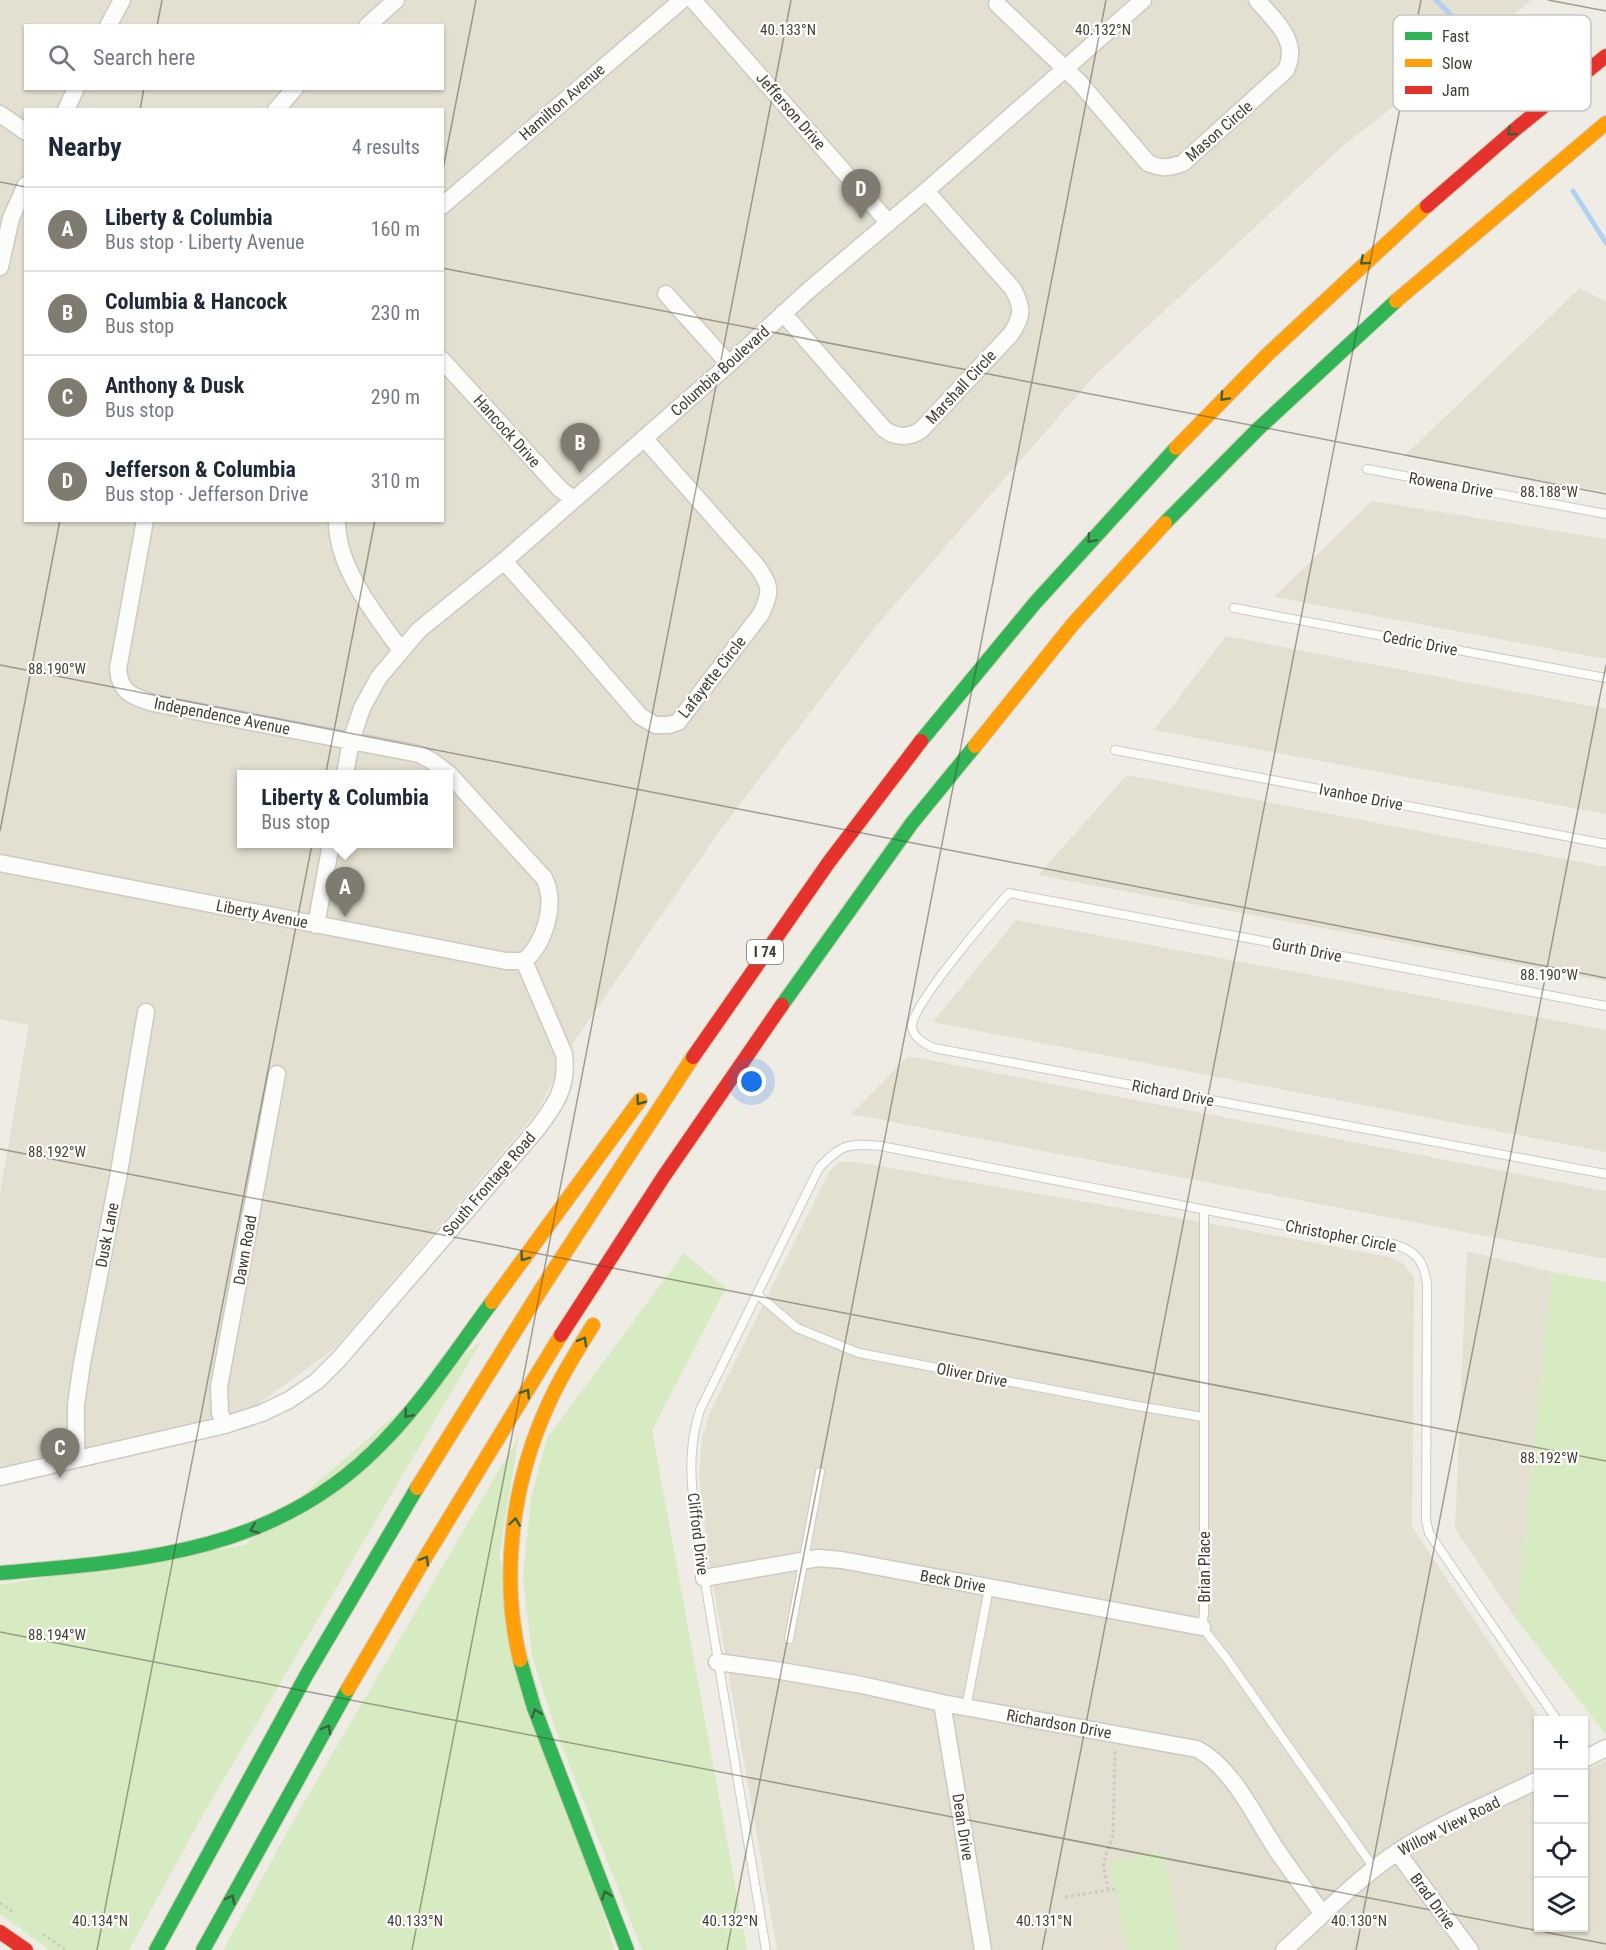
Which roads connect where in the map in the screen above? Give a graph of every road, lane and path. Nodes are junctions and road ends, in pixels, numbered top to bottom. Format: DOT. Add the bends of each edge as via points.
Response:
graph roads {
  1 [pos="122,0"];
  2 [pos="396,0"];
  3 [pos="682,0"];
  4 [pos="693,0"];
  5 [pos="1143,0"];
  6 [pos="1257,0"];
  7 [pos="997,4"];
  8 [pos="109,24"];
  9 [pos="369,24"];
  10 [pos="1606,56"];
  11 [pos="1591,68"];
  12 [pos="1065,70"];
  13 [pos="75,90"];
  14 [pos="293,90"];
  15 [pos="67,108"];
  16 [pos="278,108"];
  17 [pos="1537,111"];
  18 [pos="0,114"];
  19 [pos="1606,123"];
  20 [pos="24,131"];
  21 [pos="24,189"];
  22 [pos="926,191"];
  23 [pos="444,204"];
  24 [pos="888,222"];
  25 [pos="0,267"];
  26 [pos="666,294"];
  27 [pos="783,313"];
  28 [pos="444,362"];
  29 [pos="729,364"];
  30 [pos="644,438"];
  31 [pos="1367,470"];
  32 [pos="573,500"];
  33 [pos="1606,514"];
  34 [pos="145,522"];
  35 [pos="337,522"];
  36 [pos="504,561"];
  37 [pos="1234,609"];
  38 [pos="401,650"];
  39 [pos="1606,678"];
  40 [pos="351,741"];
  41 [pos="1116,750"];
  42 [pos="346,770"];
  43 [pos="444,770"];
  44 [pos="453,778"];
  45 [pos="1606,844"];
  46 [pos="331,848"];
  47 [pos="0,863"];
  48 [pos="1009,893"];
  49 [pos="316,925"];
  50 [pos="760,960"];
  51 [pos="524,962"];
  52 [pos="1606,1006"];
  53 [pos="146,1012"];
  54 [pos="769,1021"];
  55 [pos="684,1046"];
  56 [pos="277,1074"];
  57 [pos="650,1088"];
  58 [pos="838,1151"];
  59 [pos="1606,1174"];
  60 [pos="668,1195"];
  61 [pos="1204,1210"];
  62 [pos="757,1294"];
  63 [pos="597,1318"];
  64 [pos="1203,1417"];
  65 [pos="225,1425"];
  66 [pos="76,1459"];
  67 [pos="820,1472"];
  68 [pos="0,1477"];
  69 [pos="803,1561"];
  70 [pos="0,1574"];
  71 [pos="704,1578"];
  72 [pos="989,1588"];
  73 [pos="1202,1628"];
  74 [pos="789,1639"];
  75 [pos="717,1662"];
  76 [pos="942,1703"];
  77 [pos="966,1708"];
  78 [pos="1554,1716"];
  79 [pos="1115,1734"];
  80 [pos="1606,1748"];
  81 [pos="1588,1757"];
  82 [pos="1534,1782"];
  83 [pos="1397,1852"];
  84 [pos="1374,1868"];
  85 [pos="1115,1889"];
  86 [pos="1108,1890"];
  87 [pos="1065,1897"];
  88 [pos="1322,1913"];
  89 [pos="0,1932"];
  90 [pos="26,1950"];
  91 [pos="156,1950"];
  92 [pos="203,1950"];
  93 [pos="627,1950"];
  94 [pos="766,1950"];
  95 [pos="983,1950"];
  96 [pos="1284,1950"];
  97 [pos="1470,1950"];
  1 -- 8 [label="street"];
  2 -- 9 [label="street"];
  3 -- 23 [label="street, Hamilton Avenue"];
  4 -- 24 [label="street, Jefferson Drive"];
  5 -- 12 [label="street, Columbia Boulevard"];
  6 -- 12 [label="street, Mason Circle" via="1286,35 1292,48 1291,60 1286,70 1183,163 1159,168 1148,163"];
  7 -- 12 [label="street"];
  10 -- 11 [label="main road, I 74, one-way"];
  12 -- 22 [label="street, Columbia Boulevard"];
  13 -- 15 [label="street"];
  14 -- 16 [label="street"];
  17 -- 50 [label="main road, I 74, one-way" via="1355,269 1240,380 1102,527 892,778"];
  18 -- 20 [label="street"];
  19 -- 54 [label="main road, I 74" via="1354,337 1149,540 1049,652 939,789"];
  21 -- 25 [label="street" via="11,218"];
  22 -- 24 [label="street, Columbia Boulevard"];
  22 -- 27 [label="street, Marshall Circle" via="1013,289 1021,310 1011,334 921,430 906,437 884,429"];
  24 -- 27 [label="street, Columbia Boulevard"];
  26 -- 29 [label="street"];
  27 -- 29 [label="street, Columbia Boulevard"];
  28 -- 32 [label="street, Hancock Drive"];
  29 -- 30 [label="street, Columbia Boulevard"];
  30 -- 32 [label="street, Columbia Boulevard"];
  30 -- 36 [label="street, Lafayette Circle" via="756,565 770,588 761,614 678,722 655,725 640,716"];
  31 -- 33 [label="lane, Rowena Drive"];
  32 -- 36 [label="street, Columbia Boulevard"];
  34 -- 40 [label="street, Independence Avenue" via="118,669 123,688 153,703"];
  35 -- 38 [label="street" via="340,549 350,571"];
  36 -- 38 [label="street, Columbia Boulevard" via="419,630"];
  37 -- 39 [label="lane, Cedric Drive"];
  38 -- 40 [label="street, Columbia Boulevard" via="379,677 362,708"];
  40 -- 42 [label="street, Columbia Boulevard"];
  40 -- 43 [label="street" via="419,754"];
  41 -- 45 [label="lane, Ivanhoe Drive"];
  44 -- 51 [label="street" via="548,886 547,919 539,944"];
  46 -- 49 [label="street"];
  47 -- 49 [label="street, Liberty Avenue"];
  48 -- 52 [label="lane, Gurth Drive"];
  48 -- 59 [label="lane, Richard Drive" via="978,928 914,1016 914,1033 922,1042 934,1048"];
  49 -- 51 [label="street, Liberty Avenue"];
  50 -- 55 [label="main road"];
  50 -- 91 [label="main road, I 74" via="675,1083 445,1441 304,1679"];
  51 -- 65 [label="street, South Frontage Road" via="564,1054 566,1070 554,1106 339,1359 289,1400"];
  53 -- 66 [label="street, Dusk Lane" via="77,1394"];
  54 -- 60 [label="main road"];
  92 -- 54 [label="main road, I 74, one-way" via="377,1639 496,1440 645,1205"];
  56 -- 65 [label="street, Dawn Road" via="219,1387 220,1413"];
  57 -- 70 [label="main road, one-way" via="426,1392 365,1460 328,1489 254,1530 195,1549"];
  58 -- 61 [label="lane, Christopher Circle" via="854,1144 881,1146"];
  58 -- 62 [label="lane, Clifford Drive" via="819,1168"];
  61 -- 64 [label="lane, Brian Place"];
  61 -- 78 [label="lane, Christopher Circle" via="1397,1245 1422,1265 1428,1284 1429,1533"];
  62 -- 64 [label="lane, Oliver Drive" via="797,1328 859,1353"];
  62 -- 71 [label="lane, Clifford Drive" via="694,1428 690,1468"];
  93 -- 63 [label="main road, one-way" via="534,1708 514,1633 510,1591 518,1503 529,1456 547,1407"];
  64 -- 73 [label="lane, Brian Place"];
  65 -- 66 [label="street, South Frontage Road"];
  66 -- 68 [label="street, South Frontage Road"];
  67 -- 69 [label="lane"];
  69 -- 71 [label="street, Beck Drive"];
  69 -- 72 [label="street, Beck Drive" via="842,1560"];
  69 -- 74 [label="lane"];
  71 -- 75 [label="lane, Clifford Drive"];
  72 -- 73 [label="street, Beck Drive"];
  72 -- 77 [label="lane"];
  73 -- 84 [label="lane"];
  75 -- 76 [label="street, Richardson Drive" via="862,1685"];
  75 -- 94 [label="lane, Clifford Drive"];
  76 -- 77 [label="street, Richardson Drive"];
  76 -- 95 [label="street, Dean Drive"];
  77 -- 79 [label="street, Richardson Drive"];
  79 -- 86 [label="path" via="1113,1835 1103,1863"];
  79 -- 88 [label="street, Richardson Drive" via="1197,1749 1209,1755 1224,1769"];
  80 -- 81 [label="street"];
  82 -- 83 [label="street, Willow View Road"];
  83 -- 84 [label="street, Willow View Road"];
  83 -- 97 [label="street, Brad Drive"];
  84 -- 88 [label="street, Willow View Road"];
  85 -- 86 [label="path"];
  86 -- 87 [label="path"];
  88 -- 96 [label="street, Willow View Road"];
  89 -- 90 [label="main road"];
}
